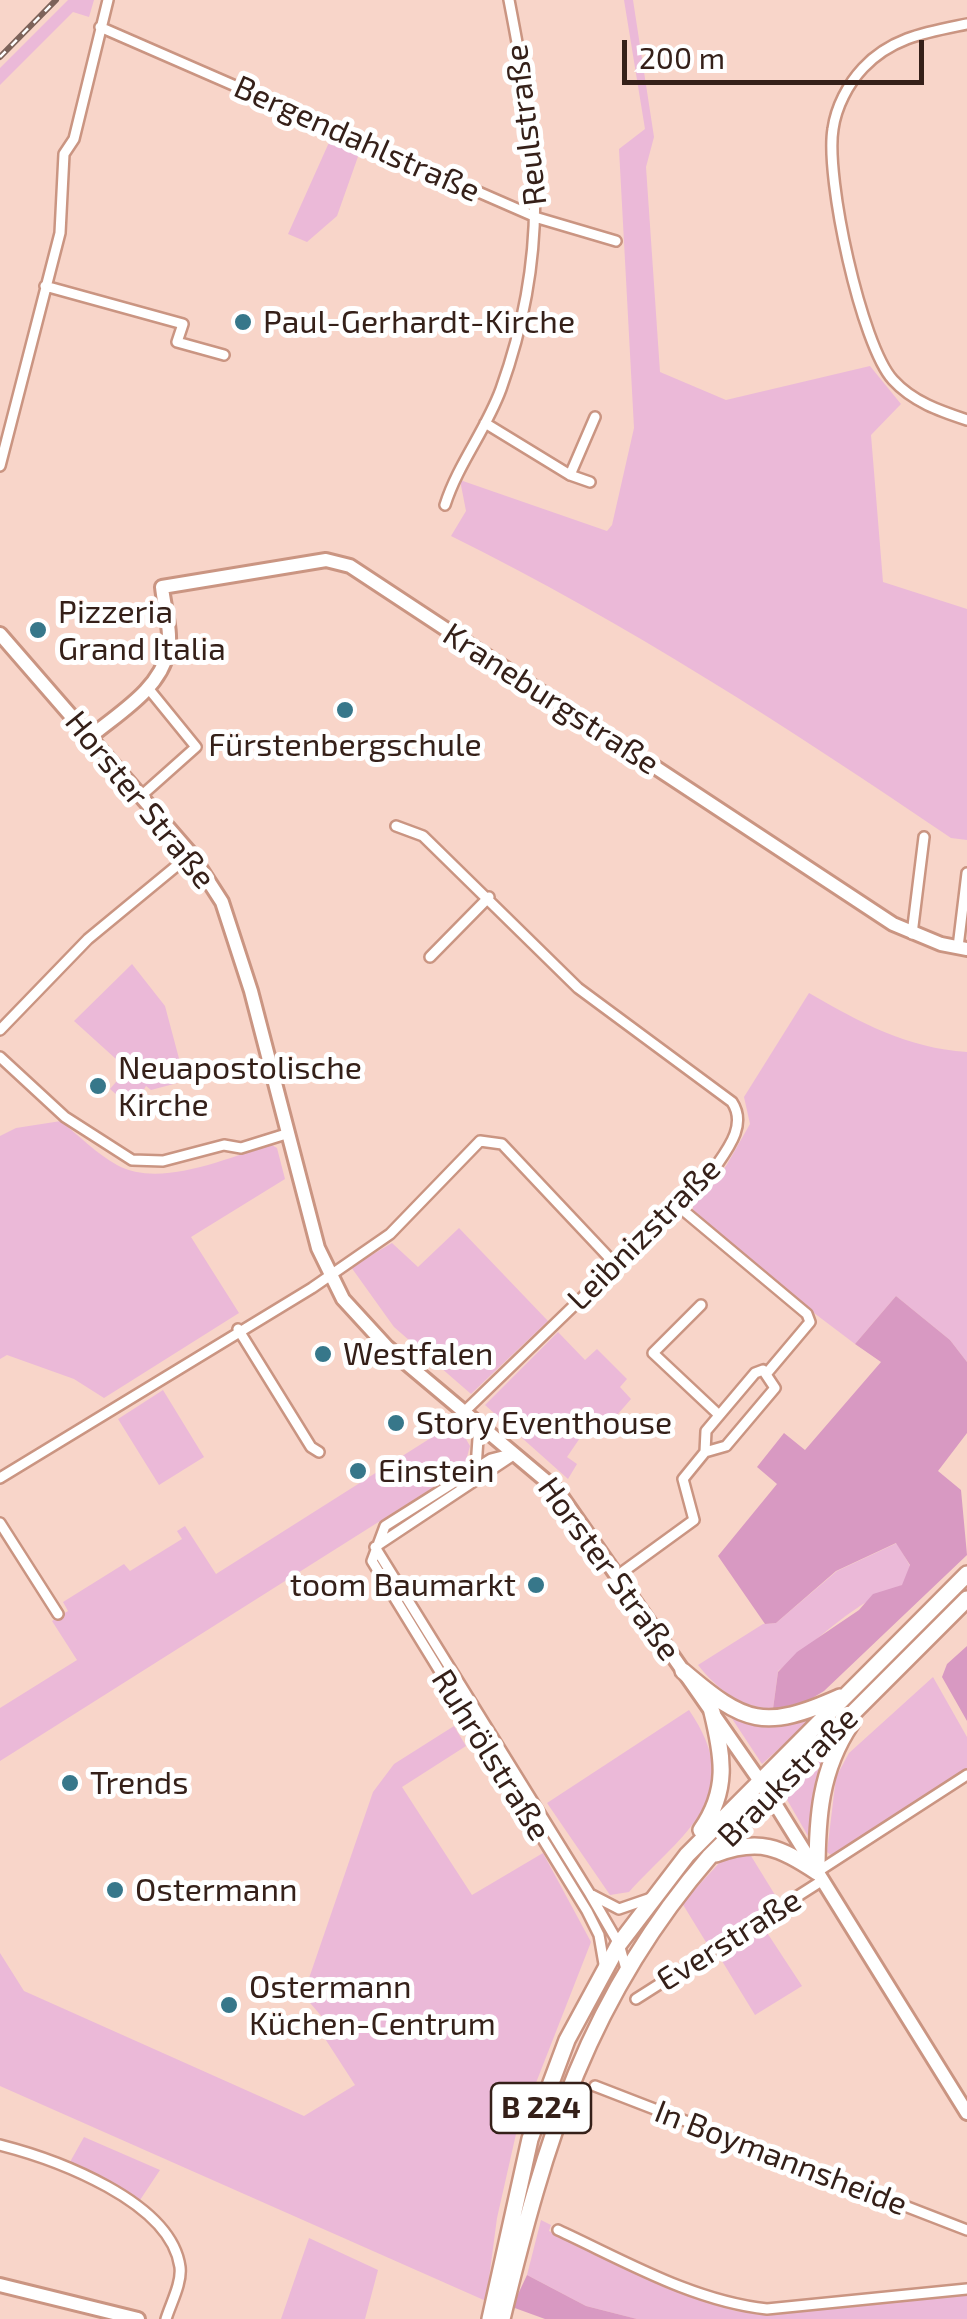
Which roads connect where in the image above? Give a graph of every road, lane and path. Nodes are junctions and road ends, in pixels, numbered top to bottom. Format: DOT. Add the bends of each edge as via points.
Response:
graph roads {
  1 [pos="108,0"];
  2 [pos="509,0"];
  3 [pos="967,24"];
  4 [pos="100,26"];
  5 [pos="538,218"];
  6 [pos="616,241"];
  7 [pos="45,286"];
  8 [pos="224,355"];
  9 [pos="595,417"];
  10 [pos="967,420"];
  11 [pos="485,422"];
  12 [pos="0,466"];
  13 [pos="570,476"];
  14 [pos="590,482"];
  15 [pos="444,505"];
  16 [pos="0,634"];
  17 [pos="148,688"];
  18 [pos="89,738"];
  19 [pos="142,796"];
  20 [pos="396,826"];
  21 [pos="924,837"];
  22 [pos="191,854"];
  23 [pos="967,872"];
  24 [pos="489,896"];
  25 [pos="912,934"];
  26 [pos="962,948"];
  27 [pos="430,957"];
  28 [pos="0,1030"];
  29 [pos="0,1057"];
  30 [pos="286,1134"];
  31 [pos="678,1206"];
  32 [pos="616,1265"];
  33 [pos="329,1275"];
  34 [pos="701,1305"];
  35 [pos="238,1329"];
  36 [pos="767,1373"];
  37 [pos="465,1411"];
  38 [pos="719,1416"];
  39 [pos="478,1421"];
  40 [pos="319,1452"];
  41 [pos="517,1452"];
  42 [pos="705,1452"];
  43 [pos="476,1469"];
  44 [pos="0,1478"];
  45 [pos="0,1522"];
  46 [pos="376,1546"];
  47 [pos="967,1574"];
  48 [pos="616,1576"];
  49 [pos="967,1599"];
  50 [pos="58,1614"];
  51 [pos="683,1671"];
  52 [pos="874,1692"];
  53 [pos="848,1694"];
  54 [pos="712,1712"];
  55 [pos="967,1775"];
  56 [pos="765,1787"];
  57 [pos="687,1855"];
  58 [pos="710,1856"];
  59 [pos="820,1876"];
  60 [pos="590,1894"];
  61 [pos="651,1898"];
  62 [pos="619,1944"];
  63 [pos="604,1968"];
  64 [pos="626,1970"];
  65 [pos="636,1999"];
  66 [pos="595,2086"];
  67 [pos="967,2113"];
  68 [pos="0,2145"];
  69 [pos="558,2230"];
  70 [pos="967,2230"];
  71 [pos="0,2285"];
  72 [pos="967,2288"];
  73 [pos="138,2319"];
  74 [pos="166,2319"];
  75 [pos="490,2319"];
  76 [pos="502,2319"];
  1 -- 4 [label="street"];
  2 -- 5 [label="street, Reulstraße" via="535,145"];
  3 -- 10 [label="street" via="909,36 879,54 846,92 831,142 870,343 908,392"];
  4 -- 5 [label="street, Bergendahlstraße"];
  4 -- 7 [label="street" via="74,139 64,154 60,233"];
  5 -- 6 [label="street, Bergendahlstraße"];
  5 -- 11 [label="street, Reulstraße" via="513,352"];
  7 -- 8 [label="street" via="183,324 177,342"];
  7 -- 12 [label="street"];
  9 -- 13 [label="street"];
  11 -- 13 [label="street"];
  11 -- 15 [label="street, Reulstraße"];
  13 -- 14 [label="street"];
  16 -- 18 [label="main road, Horster Straße"];
  17 -- 18 [label="main road"];
  17 -- 19 [label="street" via="196,747"];
  17 -- 25 [label="main road, Kraneburgstraße" via="168,651 162,587 304,562 350,566"];
  18 -- 19 [label="main road, Horster Straße"];
  19 -- 22 [label="main road, Horster Straße"];
  20 -- 24 [label="street, Leibnizstraße" via="423,836"];
  21 -- 25 [label="street"];
  22 -- 28 [label="street" via="88,939"];
  22 -- 30 [label="main road, Horster Straße" via="234,928"];
  23 -- 26 [label="street, Kraneburgstraße"];
  24 -- 27 [label="street"];
  24 -- 31 [label="street, Leibnizstraße" via="493,908 578,988 739,1112 726,1152"];
  25 -- 26 [label="main road, Kraneburgstraße"];
  29 -- 30 [label="street" via="65,1117 132,1160 242,1148"];
  30 -- 33 [label="main road, Horster Straße"];
  31 -- 32 [label="street, Leibnizstraße"];
  31 -- 36 [label="street" via="807,1314 810,1322"];
  32 -- 33 [label="street" via="502,1144 489,1139 390,1234"];
  32 -- 37 [label="street, Leibnizstraße"];
  33 -- 35 [label="street"];
  33 -- 37 [label="main road, Horster Straße" via="368,1329"];
  34 -- 38 [label="street" via="653,1353"];
  35 -- 40 [label="street"];
  35 -- 44 [label="street"];
  36 -- 38 [label="street" via="755,1373"];
  36 -- 42 [label="street" via="775,1388 726,1446"];
  37 -- 39 [label="main road, Horster Straße"];
  38 -- 42 [label="street" via="706,1431"];
  39 -- 41 [label="main road, Horster Straße"];
  39 -- 43 [label="street"];
  41 -- 43 [label="street"];
  41 -- 46 [label="street"];
  41 -- 48 [label="main road, Horster Straße" via="557,1490"];
  42 -- 48 [label="street" via="683,1479 694,1520"];
  43 -- 46 [label="street" via="385,1526"];
  45 -- 50 [label="street"];
  46 -- 60 [label="street, Ruhrölstraße"];
  46 -- 63 [label="street, Ruhrölstraße" via="372,1562 588,1911"];
  47 -- 53 [label="main road, Braukstraße / B 224"];
  48 -- 51 [label="main road, Horster Straße"];
  49 -- 52 [label="main road, Braukstraße / B 224"];
  51 -- 53 [label="main road" via="718,1700 753,1717 795,1717"];
  51 -- 54 [label="main road, Horster Straße"];
  52 -- 56 [label="main road, Braukstraße / B 224"];
  52 -- 59 [label="main road" via="825,1778 817,1817"];
  53 -- 56 [label="main road, Braukstraße / B 224"];
  54 -- 56 [label="main road, Horster Straße"];
  54 -- 57 [label="main road" via="724,1776 719,1799"];
  55 -- 59 [label="street"];
  56 -- 57 [label="main road, Braukstraße / B 224"];
  56 -- 58 [label="main road, Braukstraße / B 224"];
  56 -- 59 [label="main road, Horster Straße"];
  57 -- 61 [label="main road, Braukstraße / B 224"];
  58 -- 59 [label="main road" via="742,1844 771,1844"];
  58 -- 64 [label="main road, Braukstraße / B 224"];
  59 -- 65 [label="street, Everstraße"];
  59 -- 67 [label="main road, Horster Straße"];
  60 -- 61 [label="street" via="619,1908"];
  60 -- 62 [label="street"];
  61 -- 62 [label="main road, Braukstraße / B 224"];
  62 -- 63 [label="main road, Braukstraße / B 224"];
  62 -- 64 [label="street"];
  63 -- 75 [label="main road, Braukstraße / B 224" via="566,2040 530,2139"];
  64 -- 76 [label="main road, Braukstraße / B 224" via="583,2050 550,2134"];
  66 -- 70 [label="street, In Boymannsheide"];
  68 -- 74 [label="street" via="78,2171 154,2220 180,2265"];
  69 -- 72 [label="street" via="739,2306 767,2309"];
  71 -- 73 [label="main road"];
}
